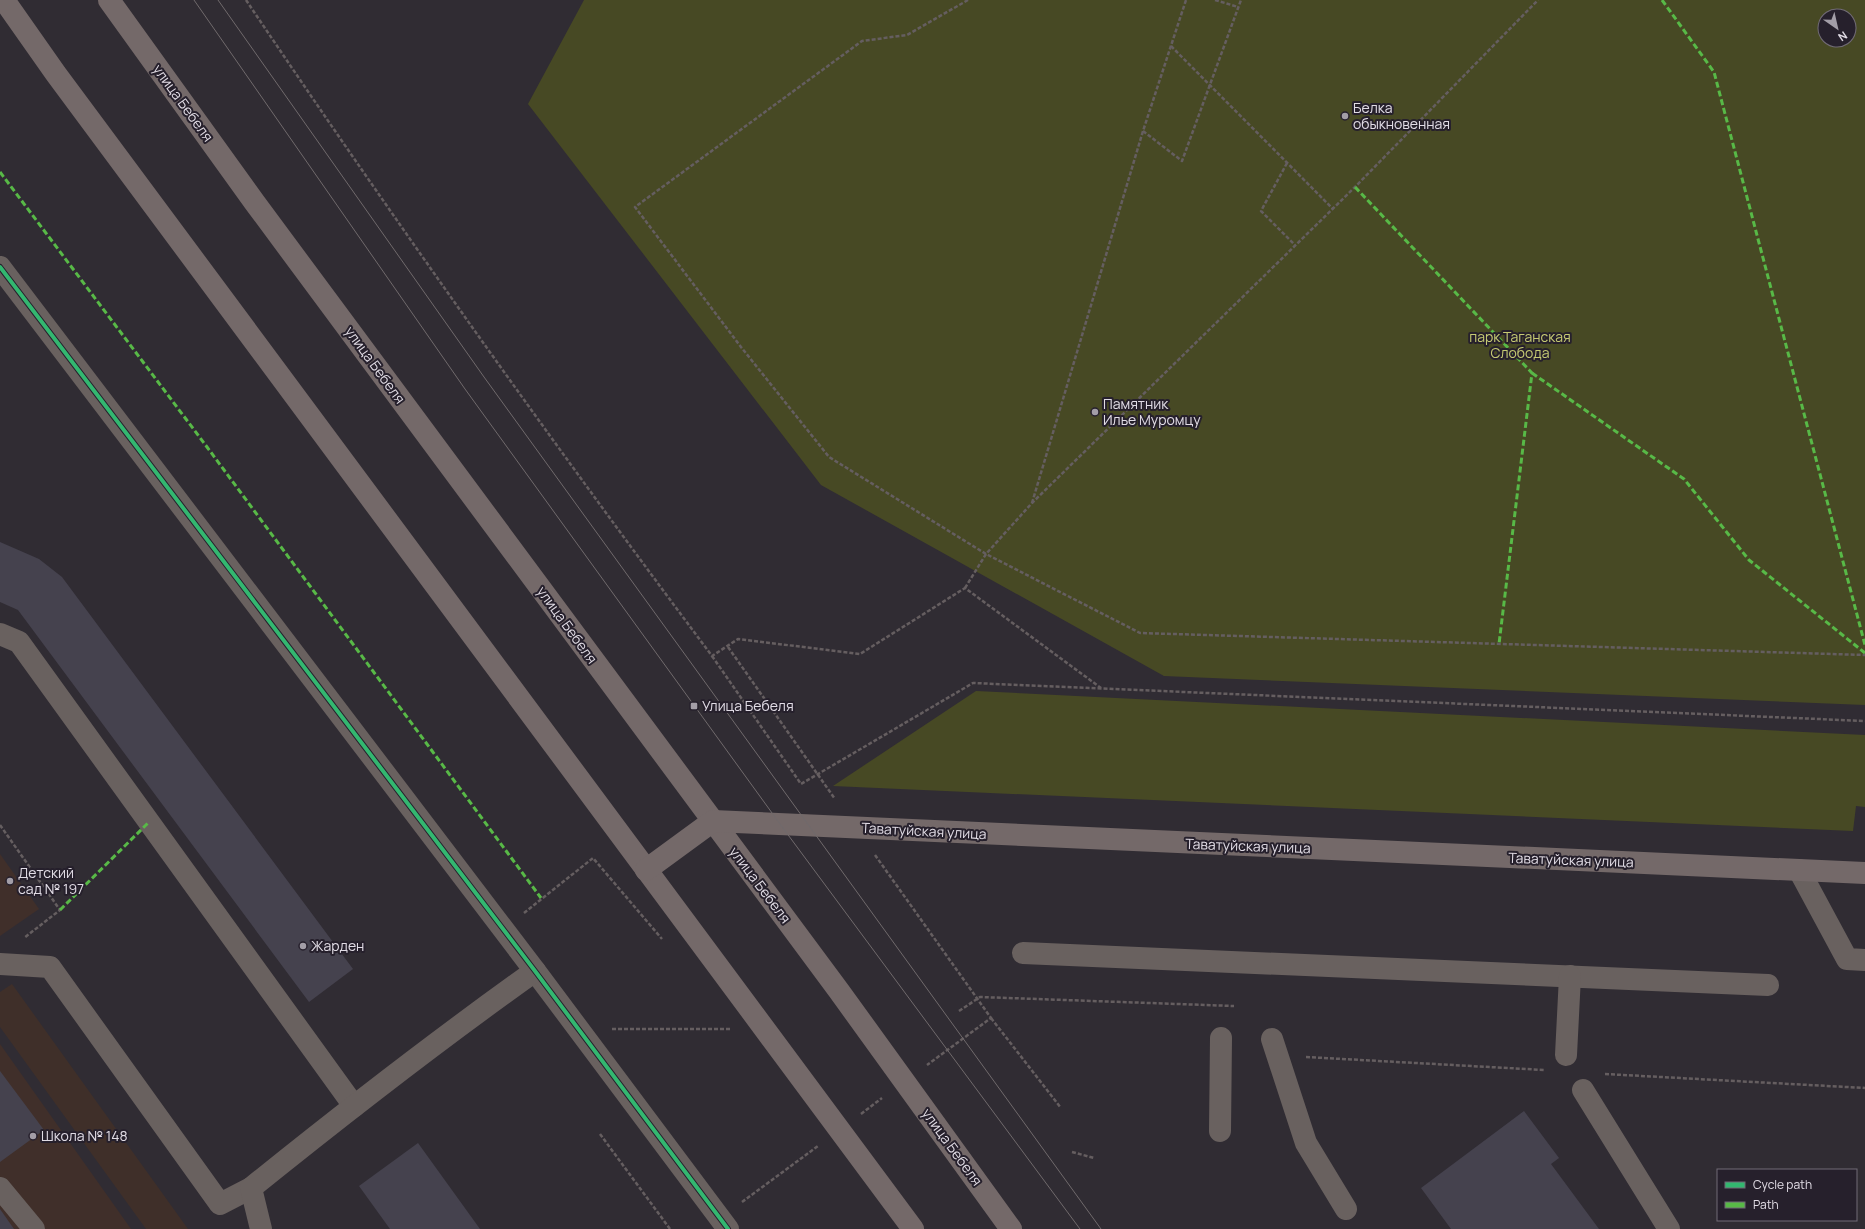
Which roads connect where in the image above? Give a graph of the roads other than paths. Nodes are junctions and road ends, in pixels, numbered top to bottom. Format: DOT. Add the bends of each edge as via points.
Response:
graph roads {
  1 [pos="4,0"];
  2 [pos="109,0"];
  3 [pos="113,0"];
  4 [pos="0,11"];
  5 [pos="124,21"];
  6 [pos="56,74"];
  7 [pos="0,267"];
  8 [pos="0,634"];
  9 [pos="713,821"];
  10 [pos="646,870"];
  11 [pos="1798,870"];
  12 [pos="1865,873"];
  13 [pos="1023,953"];
  14 [pos="1865,960"];
  15 [pos="0,964"];
  16 [pos="535,971"];
  17 [pos="1570,976"];
  18 [pos="1768,985"];
  19 [pos="1221,1038"];
  20 [pos="1272,1039"];
  21 [pos="1566,1055"];
  22 [pos="1583,1090"];
  23 [pos="354,1106"];
  24 [pos="1220,1131"];
  25 [pos="0,1188"];
  26 [pos="251,1188"];
  27 [pos="1346,1209"];
  28 [pos="34,1229"];
  29 [pos="261,1229"];
  30 [pos="728,1229"];
  31 [pos="913,1229"];
  32 [pos="1011,1229"];
  33 [pos="1669,1229"];
  1 -- 6 [label="main road"];
  2 -- 5 [label="main road, улица Бебеля"];
  3 -- 5 [label="main road, улица Бебеля"];
  4 -- 6 [label="main road"];
  5 -- 9 [label="main road, улица Бебеля" via="255,203"];
  6 -- 10 [label="main road"];
  7 -- 16 [label="street"];
  8 -- 23 [label="street" via="19,642"];
  9 -- 10 [label="main road"];
  9 -- 11 [label="main road, Таватуйская улица"];
  9 -- 32 [label="main road, улица Бебеля"];
  10 -- 31 [label="main road"];
  11 -- 12 [label="main road, Таватуйская улица"];
  11 -- 14 [label="street" via="1847,959"];
  13 -- 17 [label="street"];
  15 -- 26 [label="street" via="50,967 220,1204"];
  16 -- 23 [label="street" via="474,1014"];
  16 -- 30 [label="street"];
  17 -- 18 [label="street"];
  17 -- 21 [label="street"];
  19 -- 24 [label="street"];
  20 -- 27 [label="street" via="1306,1143"];
  22 -- 33 [label="street"];
  23 -- 26 [label="street"];
  25 -- 28 [label="street"];
  26 -- 29 [label="street"];
}
